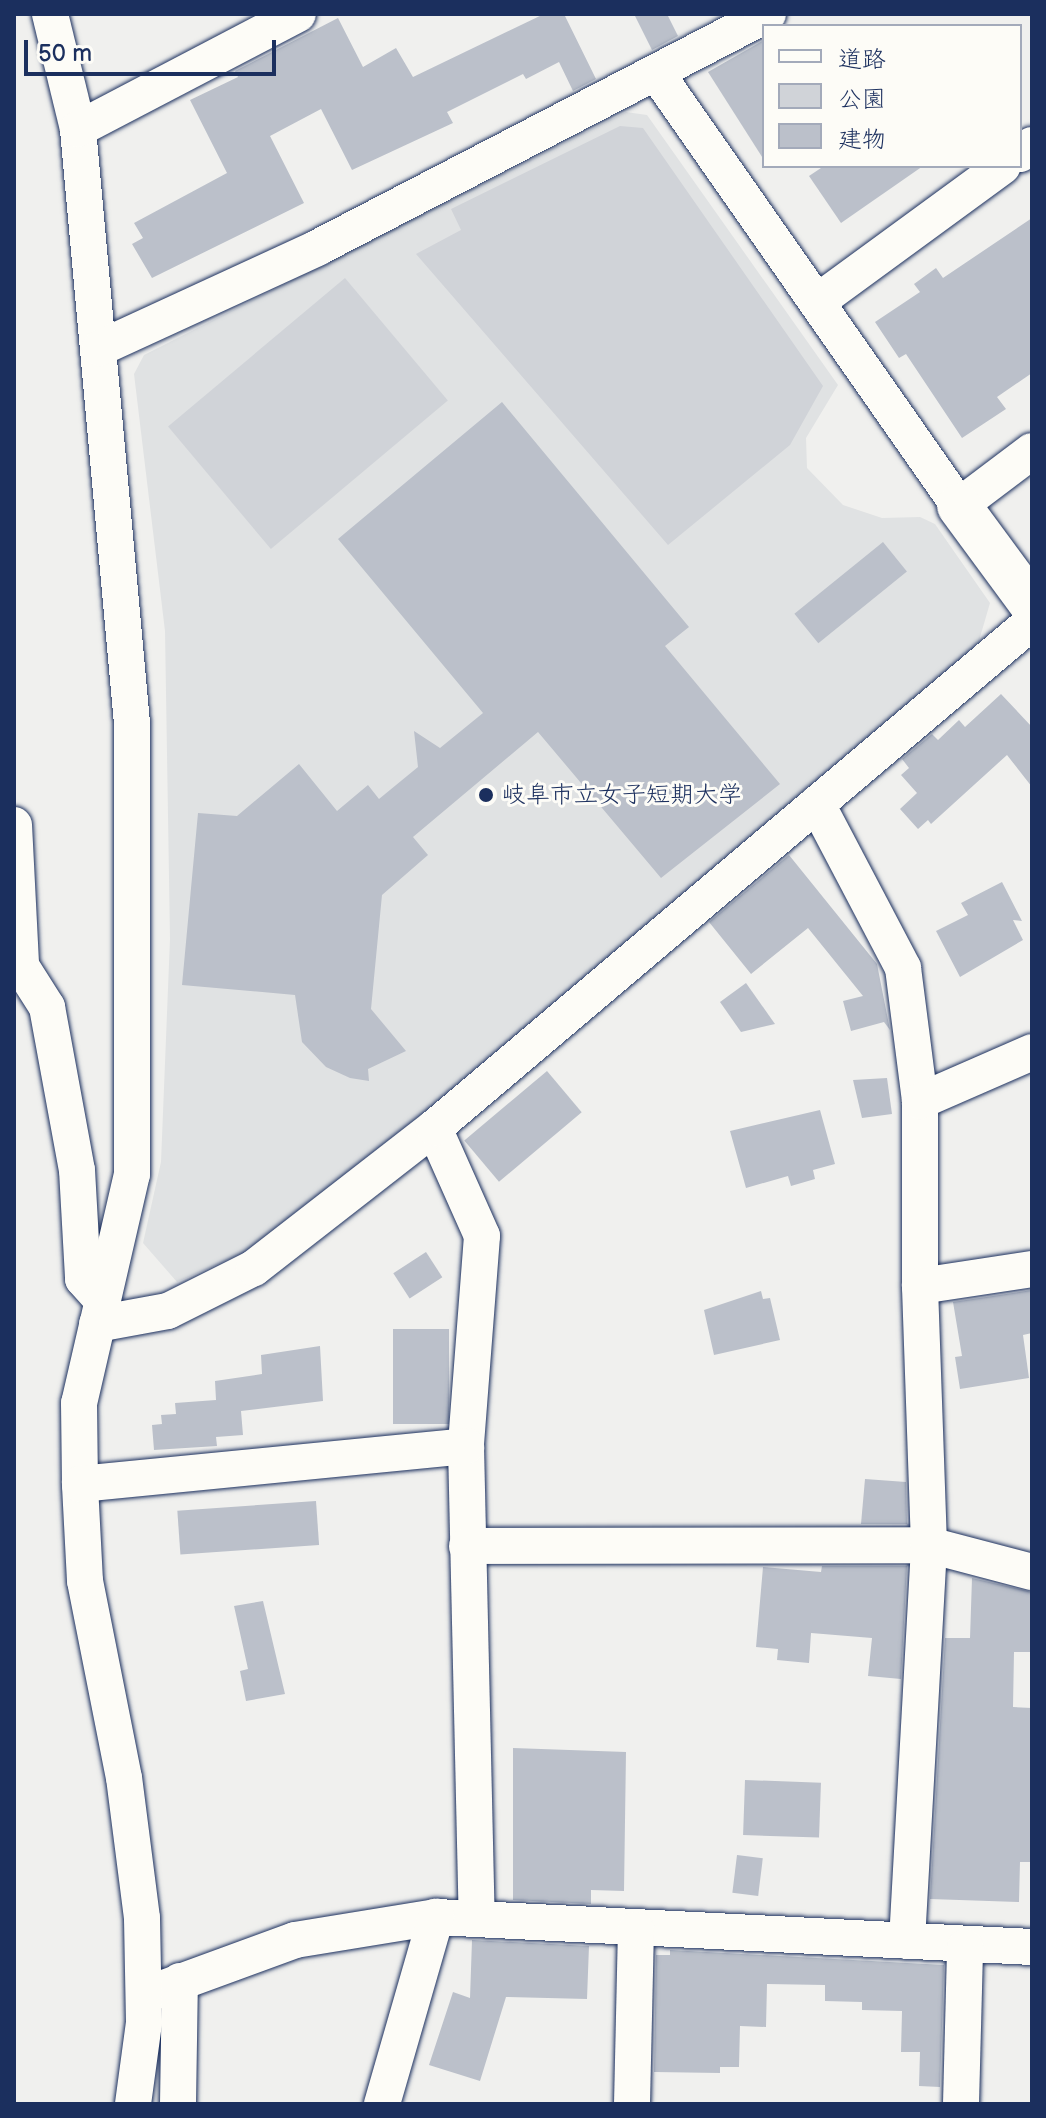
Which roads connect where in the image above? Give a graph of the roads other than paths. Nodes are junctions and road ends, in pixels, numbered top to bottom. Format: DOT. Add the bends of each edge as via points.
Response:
graph roads {
  1 [pos="50,14"];
  2 [pos="298,14"];
  3 [pos="768,14"];
  4 [pos="657,74"];
  5 [pos="78,129"];
  6 [pos="1000,168"];
  7 [pos="817,302"];
  8 [pos="100,348"];
  9 [pos="1032,451"];
  10 [pos="959,506"];
  11 [pos="1032,605"];
  12 [pos="1032,622"];
  13 [pos="817,804"];
  14 [pos="14,825"];
  15 [pos="18,960"];
  16 [pos="1032,1052"];
  17 [pos="920,1101"];
  18 [pos="434,1128"];
  19 [pos="1032,1269"];
  20 [pos="920,1286"];
  21 [pos="100,1312"];
  22 [pos="466,1446"];
  23 [pos="80,1484"];
  24 [pos="929,1545"];
  25 [pos="467,1546"];
  26 [pos="1032,1572"];
  27 [pos="436,1917"];
  28 [pos="477,1917"];
  29 [pos="636,1930"];
  30 [pos="907,1941"];
  31 [pos="965,1947"];
  32 [pos="1032,1947"];
  33 [pos="180,1981"];
  34 [pos="145,1995"];
  35 [pos="133,2104"];
  36 [pos="178,2104"];
  37 [pos="382,2104"];
  38 [pos="632,2104"];
  39 [pos="961,2104"];
  1 -- 5 [label="street"];
  2 -- 5 [label="street"];
  3 -- 4 [label="street"];
  4 -- 7 [label="street"];
  4 -- 8 [label="street" via="317,248"];
  5 -- 8 [label="street"];
  6 -- 7 [label="street"];
  7 -- 10 [label="street"];
  8 -- 21 [label="street" via="132,724 135,1058 132,1174"];
  9 -- 10 [label="street"];
  10 -- 11 [label="street"];
  12 -- 13 [label="street"];
  13 -- 17 [label="street" via="903,968"];
  13 -- 18 [label="street"];
  14 -- 15 [label="street"];
  15 -- 21 [label="street" via="47,1007 77,1170 83,1279"];
  16 -- 17 [label="street"];
  17 -- 20 [label="street"];
  18 -- 21 [label="street" via="254,1268 168,1311"];
  18 -- 22 [label="street" via="482,1236"];
  19 -- 20 [label="street"];
  20 -- 24 [label="street"];
  21 -- 23 [label="street" via="79,1403"];
  22 -- 23 [label="street"];
  22 -- 25 [label="street"];
  23 -- 34 [label="street" via="85,1581 124,1778 142,1918"];
  24 -- 25 [label="street"];
  24 -- 26 [label="street"];
  24 -- 30 [label="street"];
  25 -- 28 [label="street"];
  27 -- 28 [label="street"];
  27 -- 33 [label="street" via="295,1940"];
  27 -- 37 [label="street"];
  28 -- 29 [label="street"];
  29 -- 30 [label="street"];
  29 -- 38 [label="street"];
  30 -- 31 [label="street"];
  31 -- 32 [label="street"];
  31 -- 39 [label="street"];
  33 -- 34 [label="street"];
  33 -- 36 [label="street"];
  34 -- 35 [label="street"];
}
